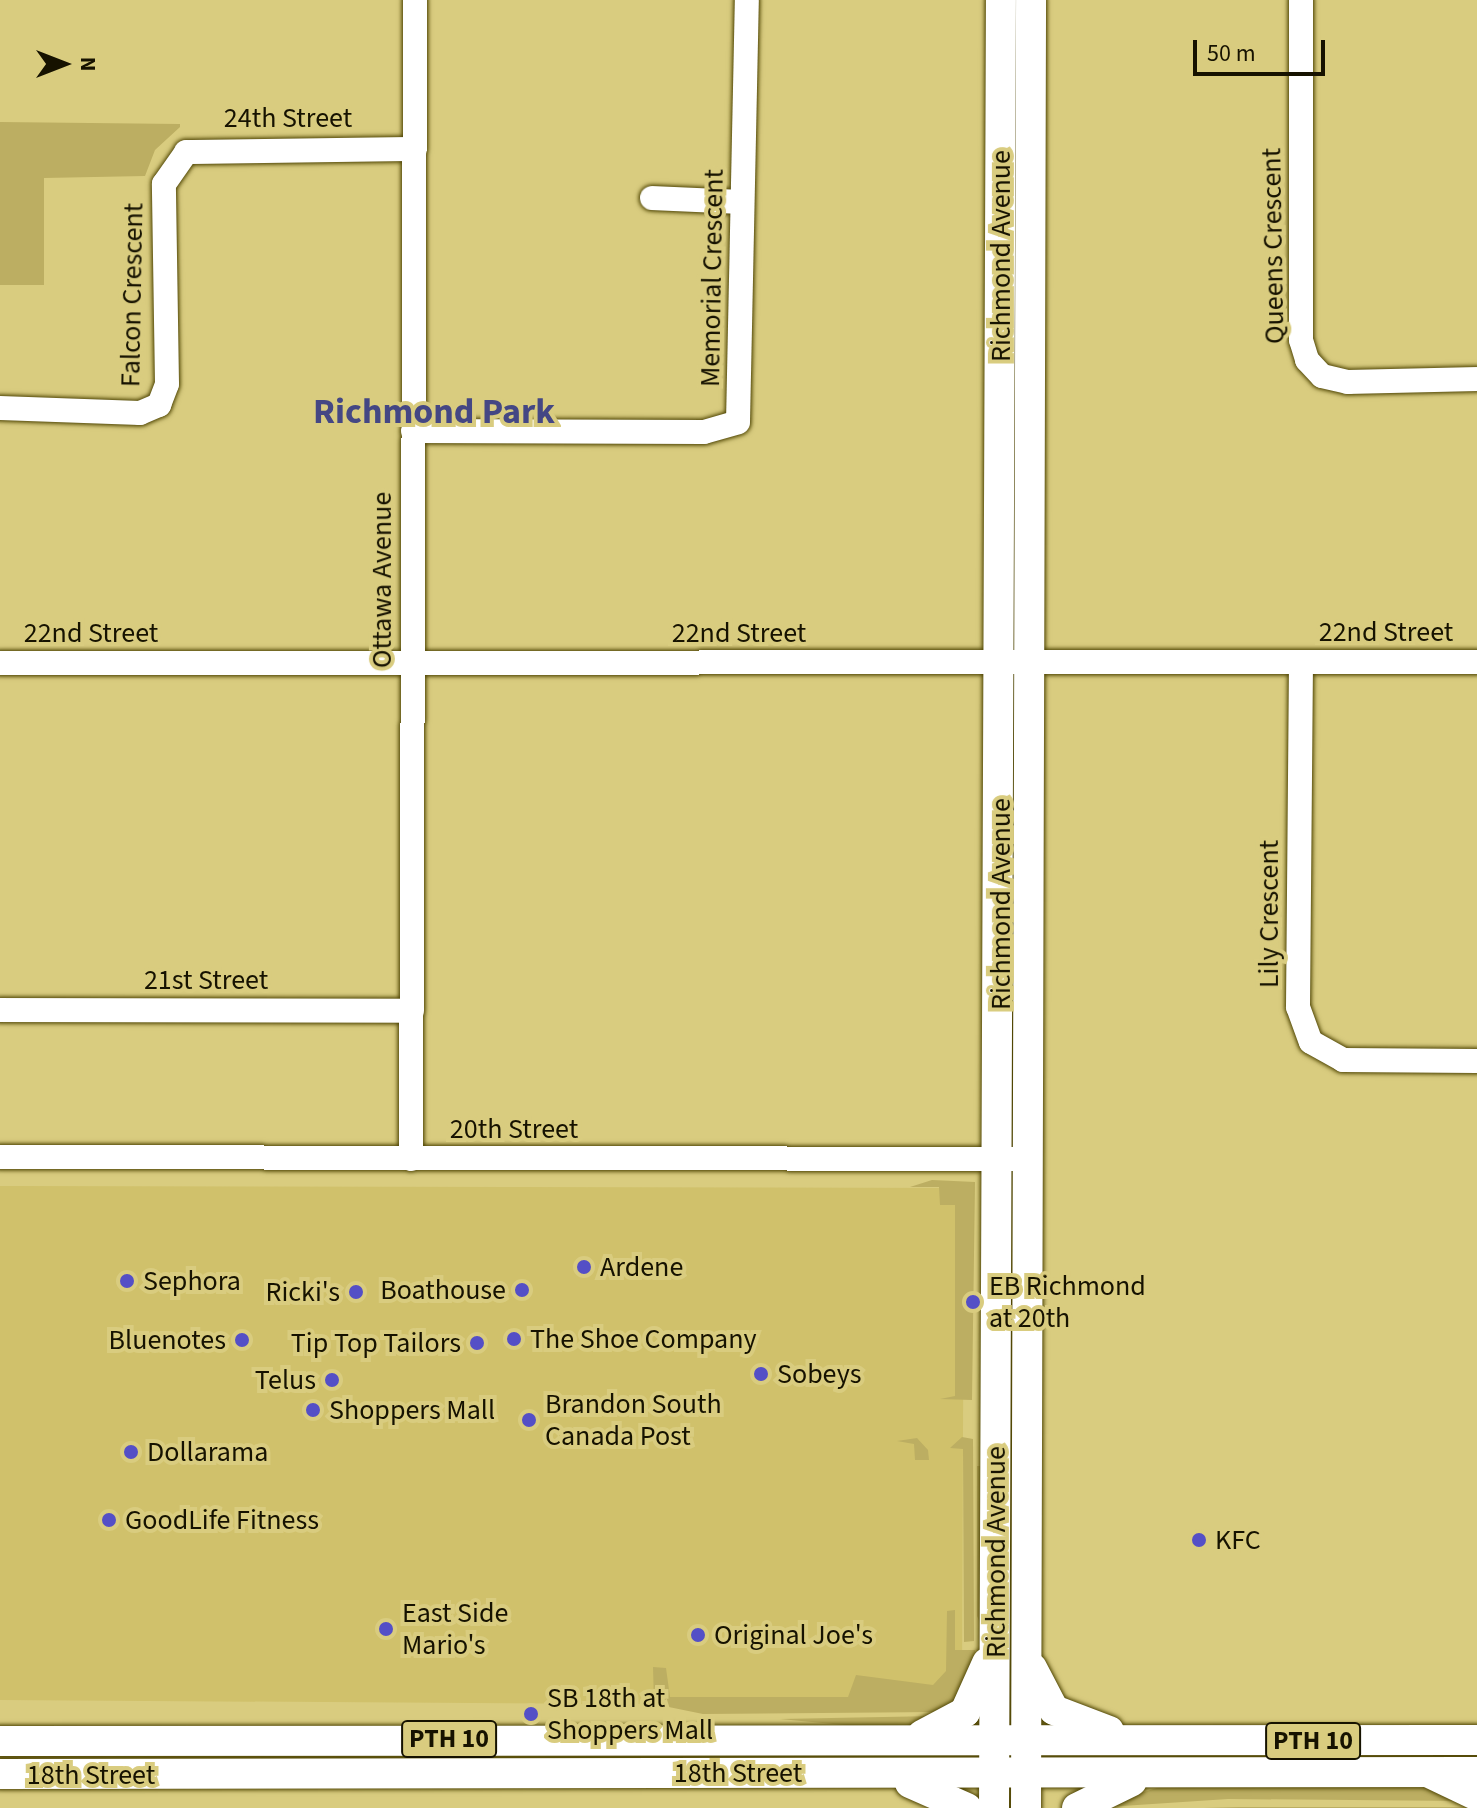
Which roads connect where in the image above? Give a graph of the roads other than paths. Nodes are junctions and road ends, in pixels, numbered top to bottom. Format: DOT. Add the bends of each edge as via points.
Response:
graph roads {
  1 [pos="415,0"];
  2 [pos="747,0"];
  3 [pos="1001,0"];
  4 [pos="1031,0"];
  5 [pos="1301,0"];
  6 [pos="415,149"];
  7 [pos="168,169"];
  8 [pos="652,198"];
  9 [pos="741,202"];
  10 [pos="1477,379"];
  11 [pos="0,408"];
  12 [pos="413,431"];
  13 [pos="1301,662"];
  14 [pos="1477,662"];
  15 [pos="0,663"];
  16 [pos="411,663"];
  17 [pos="1017,664"];
  18 [pos="0,1010"];
  19 [pos="412,1011"];
  20 [pos="1477,1061"];
  21 [pos="0,1157"];
  22 [pos="411,1159"];
  23 [pos="1014,1159"];
  24 [pos="996,1593"];
  25 [pos="1027,1635"];
  26 [pos="897,1740"];
  27 [pos="995,1740"];
  28 [pos="1026,1740"];
  29 [pos="1477,1740"];
  30 [pos="0,1741"];
  31 [pos="1150,1741"];
  32 [pos="1477,1772"];
  33 [pos="841,1773"];
  34 [pos="995,1773"];
  35 [pos="1026,1773"];
  36 [pos="1175,1773"];
  37 [pos="1397,1773"];
  38 [pos="0,1774"];
  39 [pos="1477,1799"];
  40 [pos="967,1808"];
  41 [pos="994,1808"];
  42 [pos="1026,1808"];
  43 [pos="1077,1808"];
  1 -- 6 [label="street, Ottawa Avenue"];
  2 -- 9 [label="street, Memorial Crescent"];
  3 -- 17 [label="main road, Richmond Avenue"];
  4 -- 17 [label="main road, Richmond Avenue"];
  5 -- 10 [label="street, Queens Crescent" via="1301,340 1307,360 1322,376 1348,382"];
  6 -- 7 [label="street, 24th Street" via="203,148"];
  6 -- 12 [label="street, Ottawa Avenue"];
  7 -- 11 [label="street, Falcon Crescent" via="167,384 159,405 140,413"];
  8 -- 9 [label="street"];
  9 -- 12 [label="street, Memorial Crescent" via="738,422 704,432"];
  12 -- 16 [label="street, Ottawa Avenue"];
  13 -- 14 [label="street, 22nd Street"];
  13 -- 17 [label="street, 22nd Street"];
  13 -- 20 [label="street, Lily Crescent" via="1298,1007 1311,1042 1343,1060"];
  15 -- 16 [label="street, 22nd Street"];
  16 -- 17 [label="street, 22nd Street"];
  16 -- 19 [label="street, Ottawa Avenue"];
  17 -- 23 [label="main road, Richmond Avenue"];
  18 -- 19 [label="street, 21st Street"];
  19 -- 22 [label="street, Ottawa Avenue"];
  21 -- 22 [label="street, 20th Street"];
  22 -- 23 [label="street, 20th Street"];
  23 -- 24 [label="main road, Richmond Avenue"];
  23 -- 25 [label="main road, Richmond Avenue"];
  24 -- 26 [label="main road" via="986,1666 969,1708 944,1728"];
  24 -- 27 [label="main road, Richmond Avenue"];
  25 -- 28 [label="main road, Richmond Avenue"];
  25 -- 31 [label="main road" via="1038,1689 1054,1710"];
  26 -- 27 [label="main road, 18th Street / PTH 10"];
  26 -- 30 [label="main road, 18th Street / PTH 10"];
  27 -- 28 [label="main road, 18th Street / PTH 10"];
  27 -- 34 [label="main road, Richmond Avenue"];
  28 -- 31 [label="main road, 18th Street / PTH 10"];
  28 -- 35 [label="main road, Richmond Avenue"];
  29 -- 31 [label="main road, 18th Street / PTH 10"];
  32 -- 37 [label="main road, 18th Street / PTH 10"];
  33 -- 34 [label="main road, 18th Street / PTH 10"];
  33 -- 38 [label="main road, 18th Street / PTH 10"];
  33 -- 40 [label="main road" via="930,1787"];
  34 -- 35 [label="main road, 18th Street / PTH 10"];
  34 -- 41 [label="main road, Richmond Avenue"];
  35 -- 36 [label="main road, 18th Street / PTH 10"];
  35 -- 42 [label="main road, Richmond Avenue"];
  36 -- 37 [label="main road, 18th Street / PTH 10"];
  36 -- 43 [label="main road" via="1106,1789"];
  37 -- 39 [label="street" via="1448,1781"];
}
